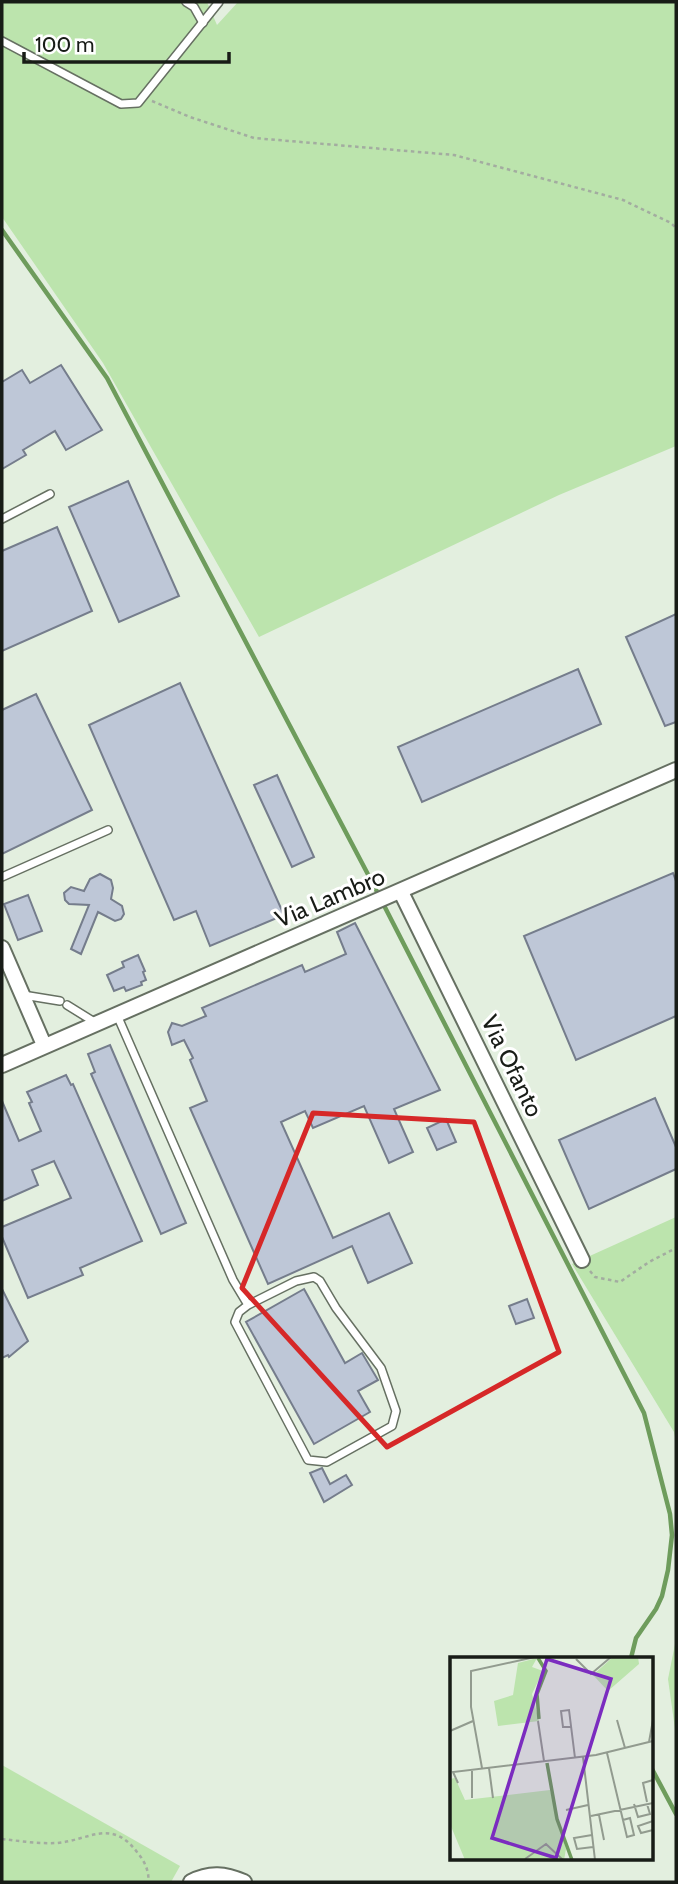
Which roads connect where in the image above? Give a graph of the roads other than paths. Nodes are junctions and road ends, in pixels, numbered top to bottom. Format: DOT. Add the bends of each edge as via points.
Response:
graph roads {
  1 [pos="186,2"];
  2 [pos="219,2"];
  3 [pos="203,23"];
  4 [pos="2,41"];
  5 [pos="50,494"];
  6 [pos="2,519"];
  7 [pos="676,770"];
  8 [pos="108,830"];
  9 [pos="2,877"];
  10 [pos="397,894"];
  11 [pos="2,948"];
  12 [pos="22,994"];
  13 [pos="117,1015"];
  14 [pos="96,1023"];
  15 [pos="44,1045"];
  16 [pos="2,1065"];
  17 [pos="582,1260"];
  18 [pos="248,1305"];
  19 [pos="197,1879"];
  20 [pos="244,1882"];
  1 -- 3 [label="lane"];
  2 -- 3 [label="lane"];
  3 -- 4 [label="lane" via="138,103 121,104"];
  5 -- 6 [label="lane"];
  7 -- 10 [label="street, Via Lambro"];
  8 -- 9 [label="lane"];
  10 -- 13 [label="street, Via Lambro"];
  10 -- 17 [label="street, Via Ofanto"];
  11 -- 12 [label="street"];
  12 -- 14 [label="lane" via="64,1003"];
  12 -- 15 [label="street"];
  13 -- 14 [label="street, Via Lambro"];
  13 -- 18 [label="lane"];
  14 -- 15 [label="street, Via Lambro"];
  15 -- 16 [label="street, Via Lambro"];
  18 -- 18 [label="lane" via="235,1322 308,1460 327,1462 392,1426 396,1411 381,1368 320,1281 314,1277 296,1281"];
  19 -- 20 [label="street" via="222,1874"];
}
